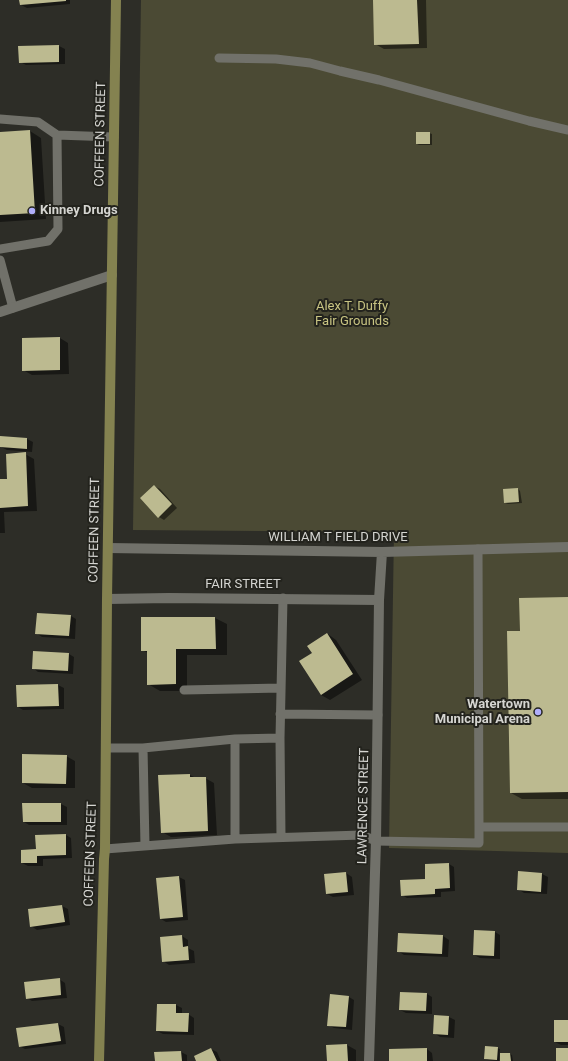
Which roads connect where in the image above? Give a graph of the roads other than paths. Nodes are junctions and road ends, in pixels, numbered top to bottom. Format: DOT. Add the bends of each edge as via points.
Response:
graph roads {
  1 [pos="116,0"];
  2 [pos="219,58"];
  3 [pos="0,119"];
  4 [pos="568,130"];
  5 [pos="57,135"];
  6 [pos="114,137"];
  7 [pos="0,249"];
  8 [pos="0,260"];
  9 [pos="112,275"];
  10 [pos="13,308"];
  11 [pos="0,312"];
  12 [pos="568,547"];
  13 [pos="108,548"];
  14 [pos="478,549"];
  15 [pos="382,552"];
  16 [pos="283,598"];
  17 [pos="107,599"];
  18 [pos="379,600"];
  19 [pos="281,688"];
  20 [pos="184,690"];
  21 [pos="280,714"];
  22 [pos="378,715"];
  23 [pos="280,738"];
  24 [pos="235,739"];
  25 [pos="106,748"];
  26 [pos="143,748"];
  27 [pos="479,827"];
  28 [pos="568,827"];
  29 [pos="281,837"];
  30 [pos="235,839"];
  31 [pos="376,841"];
  32 [pos="145,846"];
  33 [pos="105,849"];
  34 [pos="99,1061"];
  35 [pos="370,1061"];
  1 -- 6 [label="main road, COFFEEN STREET"];
  2 -- 4 [label="lane" via="276,58 310,63"];
  3 -- 5 [label="lane" via="38,122"];
  5 -- 6 [label="lane"];
  5 -- 7 [label="lane" via="58,229 48,241"];
  6 -- 9 [label="main road, COFFEEN STREET"];
  8 -- 10 [label="lane"];
  9 -- 10 [label="street"];
  9 -- 13 [label="main road, COFFEEN STREET"];
  10 -- 11 [label="street"];
  12 -- 14 [label="street, WILLIAM T FIELD DRIVE"];
  13 -- 15 [label="street, WILLIAM T FIELD DRIVE"];
  13 -- 17 [label="main road, COFFEEN STREET"];
  14 -- 15 [label="street, WILLIAM T FIELD DRIVE"];
  14 -- 27 [label="lane"];
  15 -- 18 [label="street, LAWRENCE STREET"];
  16 -- 17 [label="street, FAIR STREET"];
  16 -- 18 [label="street, FAIR STREET"];
  16 -- 19 [label="lane"];
  17 -- 25 [label="main road, COFFEEN STREET"];
  18 -- 22 [label="street, LAWRENCE STREET"];
  19 -- 20 [label="lane"];
  19 -- 21 [label="lane"];
  21 -- 22 [label="lane"];
  21 -- 23 [label="lane"];
  22 -- 31 [label="street, LAWRENCE STREET"];
  23 -- 24 [label="lane"];
  23 -- 29 [label="lane"];
  24 -- 26 [label="lane"];
  24 -- 30 [label="lane"];
  25 -- 26 [label="lane"];
  25 -- 33 [label="main road, COFFEEN STREET"];
  26 -- 32 [label="lane"];
  27 -- 28 [label="lane"];
  27 -- 31 [label="lane" via="479,843"];
  29 -- 30 [label="lane"];
  29 -- 31 [label="lane" via="362,835"];
  30 -- 32 [label="lane"];
  31 -- 35 [label="street, LAWRENCE STREET"];
  32 -- 33 [label="lane"];
  33 -- 34 [label="main road, COFFEEN STREET"];
}
